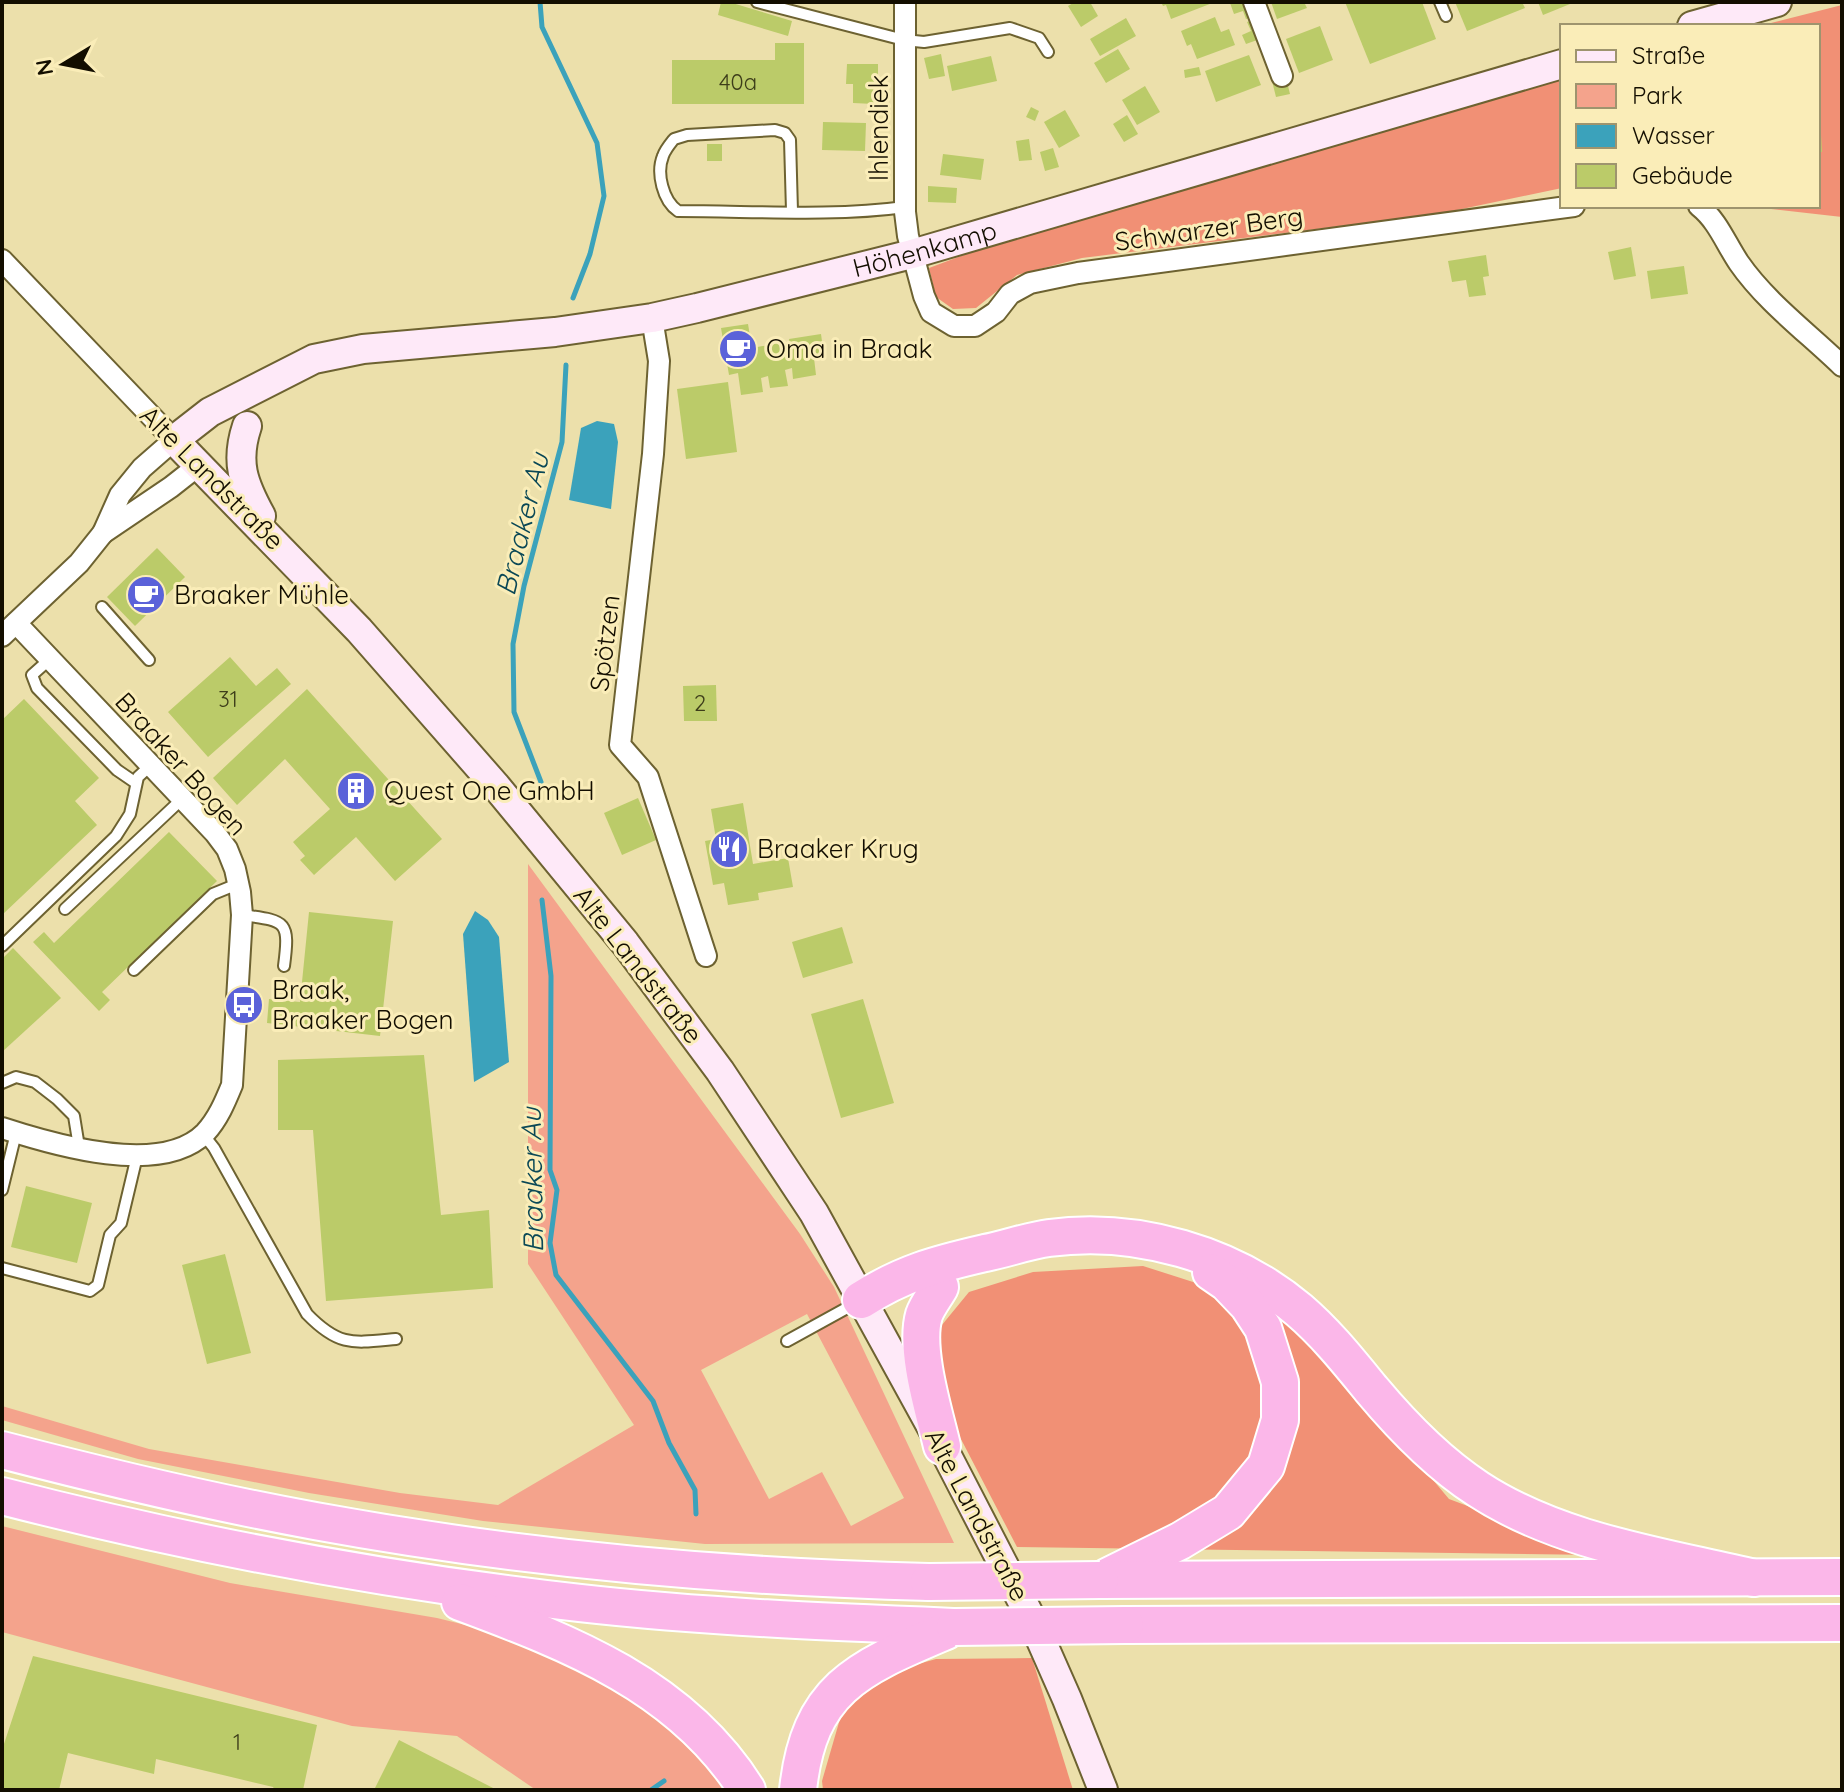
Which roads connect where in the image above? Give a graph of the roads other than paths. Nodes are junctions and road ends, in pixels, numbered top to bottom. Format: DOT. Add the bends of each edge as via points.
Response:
graph roads {
  1 [pos="757,2"];
  2 [pos="905,2"];
  3 [pos="1254,2"];
  4 [pos="1440,2"];
  5 [pos="1777,2"];
  6 [pos="1446,16"];
  7 [pos="1699,24"];
  8 [pos="904,40"];
  9 [pos="1048,52"];
  10 [pos="1560,65"];
  11 [pos="1282,76"];
  12 [pos="905,207"];
  13 [pos="1560,208"];
  14 [pos="1701,208"];
  15 [pos="792,211"];
  16 [pos="912,254"];
  17 [pos="2,260"];
  18 [pos="652,318"];
  19 [pos="1842,366"];
  20 [pos="277,378"];
  21 [pos="247,426"];
  22 [pos="174,440"];
  23 [pos="199,465"];
  24 [pos="103,533"];
  25 [pos="275,541"];
  26 [pos="102,607"];
  27 [pos="9,629"];
  28 [pos="50,659"];
  29 [pos="149,660"];
  30 [pos="150,766"];
  31 [pos="136,783"];
  32 [pos="182,799"];
  33 [pos="240,883"];
  34 [pos="65,909"];
  35 [pos="242,915"];
  36 [pos="2,946"];
  37 [pos="706,956"];
  38 [pos="284,966"];
  39 [pos="134,970"];
  40 [pos="2,1083"];
  41 [pos="9,1130"];
  42 [pos="203,1134"];
  43 [pos="79,1147"];
  44 [pos="137,1156"];
  45 [pos="2,1190"];
  46 [pos="1181,1250"];
  47 [pos="987,1253"];
  48 [pos="2,1268"];
  49 [pos="940,1287"];
  50 [pos="861,1300"];
  51 [pos="396,1339"];
  52 [pos="787,1341"];
  53 [pos="942,1446"];
  54 [pos="2,1450"];
  55 [pos="2,1496"];
  56 [pos="1842,1577"];
  57 [pos="1754,1578"];
  58 [pos="399,1579"];
  59 [pos="1100,1580"];
  60 [pos="1842,1623"];
  61 [pos="955,1627"];
  62 [pos="747,1790"];
  63 [pos="798,1790"];
  64 [pos="1103,1790"];
  1 -- 8 [label="lane"];
  2 -- 8 [label="street, Ihlendiek"];
  3 -- 11 [label="street"];
  4 -- 6 [label="lane"];
  5 -- 7 [label="main road"];
  8 -- 9 [label="lane" via="924,42 1010,28 1039,38"];
  8 -- 12 [label="street, Ihlendiek"];
  10 -- 16 [label="main road, Höhenkamp"];
  12 -- 15 [label="lane"];
  12 -- 16 [label="street, Ihlendiek"];
  13 -- 16 [label="street, Schwarzer Berg" via="1078,273 1030,283 975,326 954,326 931,312"];
  14 -- 19 [label="street" via="1761,289"];
  15 -- 15 [label="lane" via="790,140 785,133 687,135 674,139 661,159 662,186 670,206 678,211"];
  16 -- 18 [label="main road, Höhenkamp"];
  17 -- 22 [label="street, Alte Landstraße"];
  18 -- 20 [label="main road, Höhenkamp" via="363,349 314,359"];
  18 -- 37 [label="street, Spötzen" via="659,361 653,454 620,745 648,777"];
  20 -- 21 [label="main road"];
  20 -- 22 [label="main road, Höhenkamp" via="210,412"];
  21 -- 23 [label="main road"];
  21 -- 25 [label="main road" via="240,446 244,481"];
  22 -- 23 [label="main road, Alte Landstraße"];
  22 -- 24 [label="street" via="120,495"];
  23 -- 24 [label="street"];
  23 -- 25 [label="main road, Alte Landstraße"];
  24 -- 27 [label="street"];
  25 -- 50 [label="main road, Alte Landstraße" via="495,785 625,943 720,1071 822,1227"];
  26 -- 29 [label="lane"];
  27 -- 28 [label="street, Braaker Bogen"];
  28 -- 30 [label="street, Braaker Bogen"];
  28 -- 31 [label="lane" via="32,675 37,688"];
  30 -- 31 [label="lane"];
  30 -- 32 [label="street, Braaker Bogen"];
  31 -- 36 [label="lane" via="130,814 116,836"];
  32 -- 33 [label="street, Braaker Bogen" via="227,849"];
  32 -- 34 [label="lane"];
  33 -- 35 [label="street, Braaker Bogen"];
  33 -- 39 [label="lane" via="213,894"];
  35 -- 38 [label="lane" via="279,922 285,929"];
  35 -- 42 [label="street, Braaker Bogen" via="232,1085 222,1111"];
  40 -- 43 [label="lane" via="16,1077 35,1082 57,1099 74,1116"];
  41 -- 43 [label="street, Braaker Bogen"];
  41 -- 45 [label="lane"];
  42 -- 44 [label="street, Braaker Bogen" via="169,1152"];
  42 -- 51 [label="lane" via="307,1314 335,1337 352,1343"];
  43 -- 44 [label="street, Braaker Bogen"];
  44 -- 48 [label="lane" via="121,1223 110,1235 98,1285 90,1291"];
  46 -- 47 [label="highway" via="1091,1234"];
  46 -- 57 [label="highway" via="1237,1270 1299,1310 1426,1448 1481,1491 1572,1532"];
  46 -- 59 [label="highway" via="1227,1283 1263,1328 1280,1382 1280,1420 1266,1466 1228,1512"];
  47 -- 49 [label="highway"];
  47 -- 50 [label="highway" via="910,1273"];
  49 -- 50 [label="highway" via="892,1306"];
  49 -- 53 [label="highway" via="924,1315 923,1338"];
  50 -- 52 [label="lane"];
  50 -- 53 [label="main road, Alte Landstraße"];
  53 -- 64 [label="main road, Alte Landstraße" via="1033,1622"];
  54 -- 59 [label="highway, bridge" via="137,1485 316,1521 519,1551 751,1574 929,1582"];
  55 -- 58 [label="highway" via="145,1532"];
  56 -- 57 [label="highway"];
  57 -- 59 [label="highway"];
  58 -- 61 [label="highway" via="748,1618"];
  58 -- 62 [label="highway" via="520,1624 620,1670 663,1697 701,1731"];
  60 -- 61 [label="highway, bridge"];
  61 -- 63 [label="highway" via="864,1669 841,1686 823,1706 810,1733"];
}
